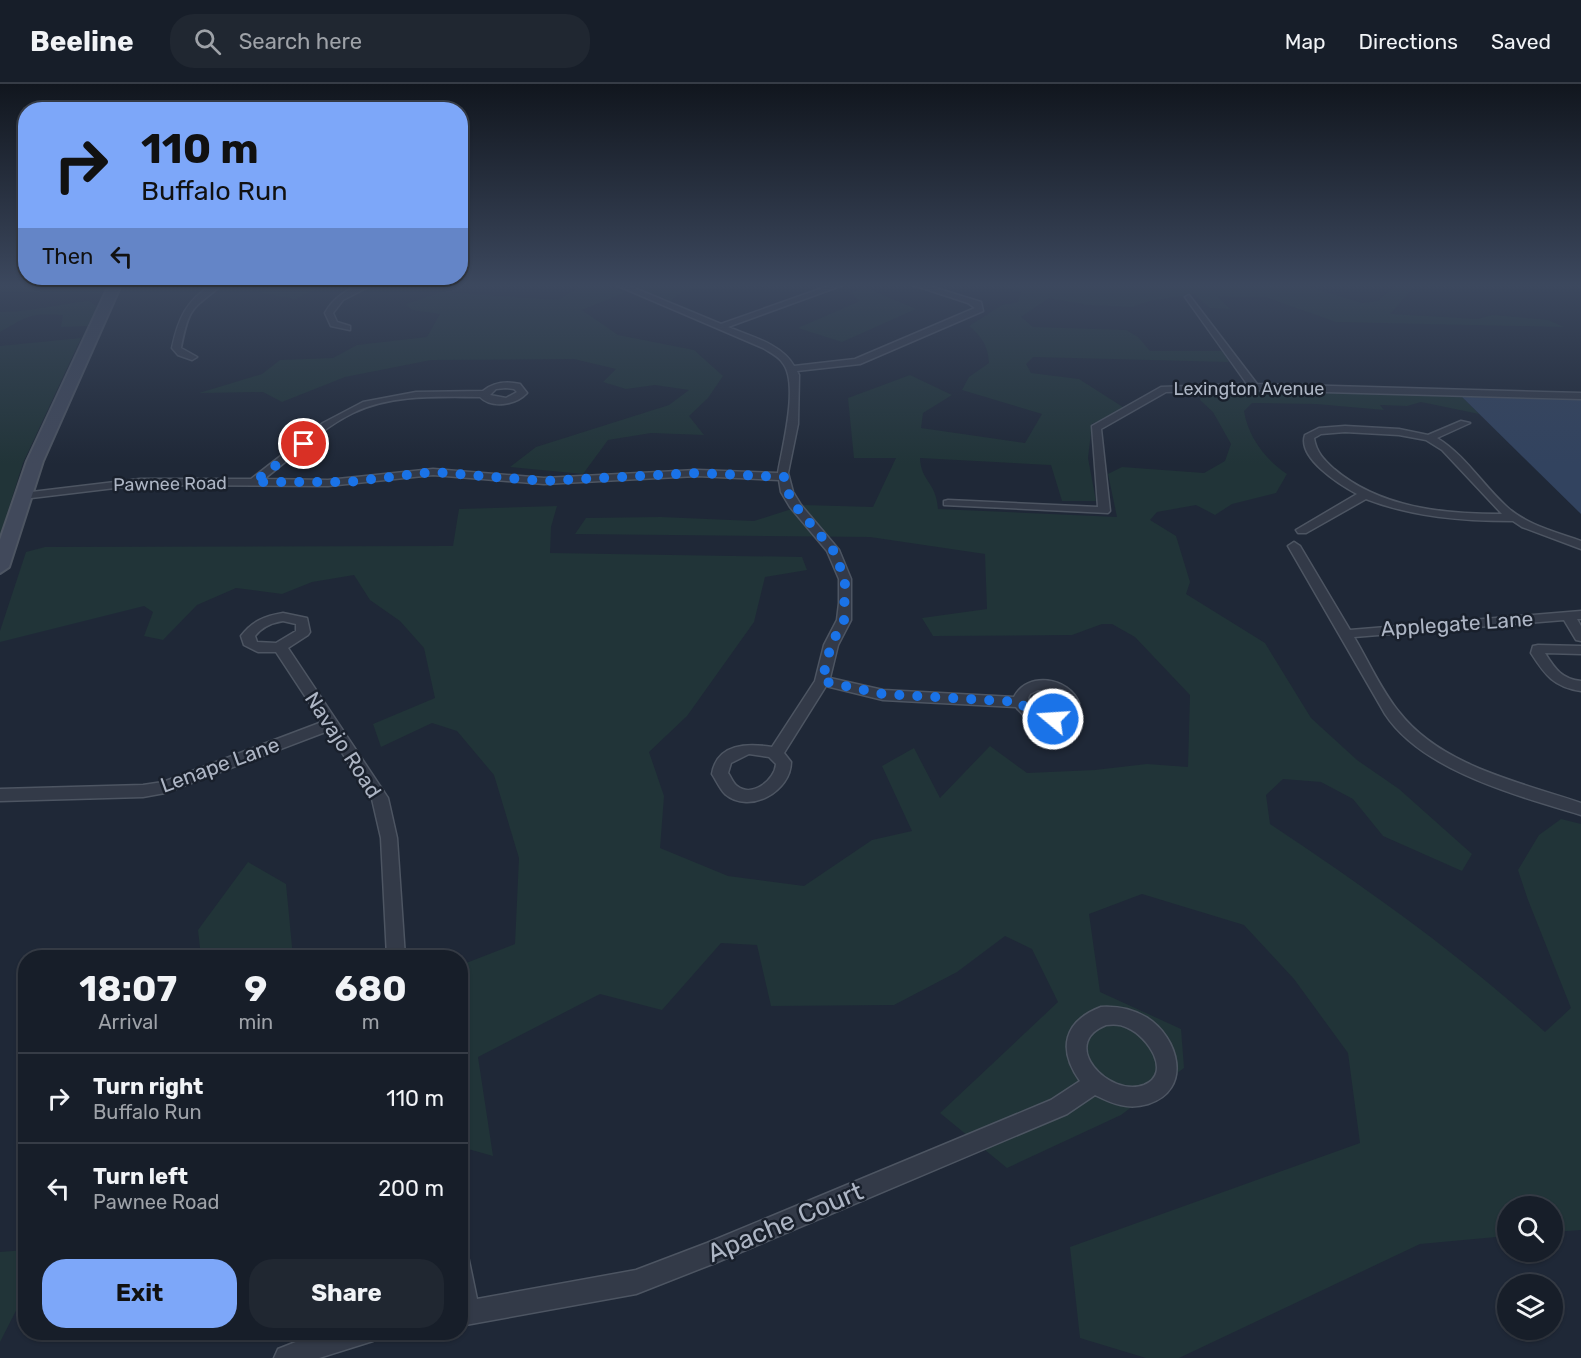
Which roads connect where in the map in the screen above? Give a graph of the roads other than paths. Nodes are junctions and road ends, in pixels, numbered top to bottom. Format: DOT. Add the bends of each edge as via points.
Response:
graph roads {
  1 [pos="89,344"];
  2 [pos="177,344"];
  3 [pos="759,344"];
  4 [pos="898,344"];
  5 [pos="1223,344"];
  6 [pos="192,357"];
  7 [pos="792,369"];
  8 [pos="1254,387"];
  9 [pos="484,394"];
  10 [pos="1581,396"];
  11 [pos="1465,423"];
  12 [pos="1429,438"];
  13 [pos="784,477"];
  14 [pos="254,482"];
  15 [pos="1366,494"];
  16 [pos="23,496"];
  17 [pos="948,503"];
  18 [pos="1515,518"];
  19 [pos="1302,530"];
  20 [pos="1581,545"];
  21 [pos="1294,546"];
  22 [pos="0,567"];
  23 [pos="1575,616"];
  24 [pos="1346,634"];
  25 [pos="1581,637"];
  26 [pos="280,647"];
  27 [pos="1581,650"];
  28 [pos="822,681"];
  29 [pos="1581,686"];
  30 [pos="1020,702"];
  31 [pos="330,724"];
  32 [pos="775,755"];
  33 [pos="0,795"];
  34 [pos="1581,809"];
  35 [pos="396,950"];
  36 [pos="1094,1083"];
  37 [pos="468,1313"];
  38 [pos="333,1340"];
  39 [pos="287,1358"];
  1 -- 16 [label="main road"];
  2 -- 6 [label="street" via="181,353"];
  3 -- 7 [label="street" via="774,351"];
  4 -- 7 [label="street" via="857,362"];
  5 -- 8 [label="street"];
  7 -- 13 [label="street" via="793,424"];
  8 -- 10 [label="street, Lexington Avenue"];
  8 -- 17 [label="street, Lexington Avenue" via="1164,389 1096,428 1104,511"];
  9 -- 14 [label="street" via="412,395 364,405 338,418"];
  11 -- 12 [label="street"];
  12 -- 15 [label="street" via="1345,429 1312,434 1308,440 1317,459 1340,480"];
  12 -- 18 [label="street" via="1446,448 1492,500"];
  13 -- 14 [label="street, Pawnee Road" via="697,473 544,481 433,472 338,482"];
  13 -- 28 [label="street" via="791,501 833,550 845,579 844,620 831,645"];
  14 -- 16 [label="street, Pawnee Road" via="140,482"];
  15 -- 18 [label="street" via="1448,514"];
  15 -- 19 [label="street"];
  16 -- 22 [label="main road"];
  18 -- 20 [label="street"];
  21 -- 24 [label="street, Applegate Lane"];
  23 -- 24 [label="street, Applegate Lane"];
  23 -- 25 [label="street, Applegate Lane"];
  24 -- 34 [label="street, Applegate Lane" via="1399,724 1423,746 1466,767"];
  26 -- 31 [label="street, Navajo Road"];
  27 -- 29 [label="street" via="1538,649 1557,681"];
  28 -- 30 [label="street" via="883,694"];
  28 -- 32 [label="street"];
  31 -- 33 [label="street, Lenape Lane" via="165,787"];
  31 -- 35 [label="street, Navajo Road" via="380,798 389,838"];
  36 -- 36 [label="street" via="1123,1097 1151,1093 1166,1075 1167,1058 1159,1041 1128,1018 1101,1016 1086,1023 1077,1035 1075,1051 1081,1068"];
  36 -- 37 [label="street, Apache Court" via="1059,1107 707,1256 636,1282"];
  38 -- 39 [label="street"];
}
